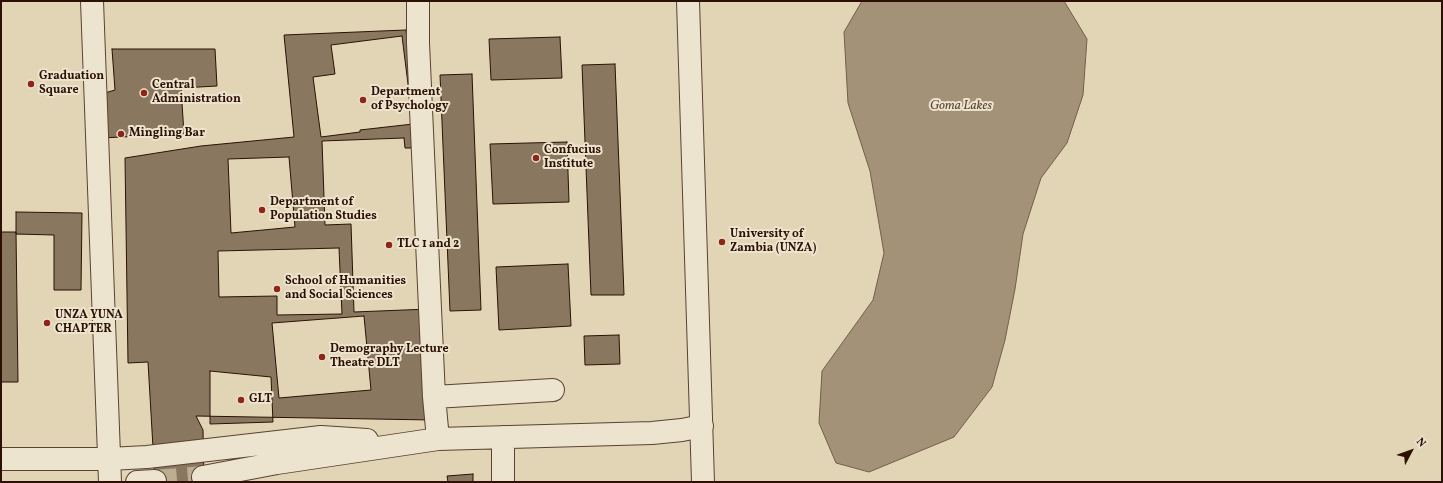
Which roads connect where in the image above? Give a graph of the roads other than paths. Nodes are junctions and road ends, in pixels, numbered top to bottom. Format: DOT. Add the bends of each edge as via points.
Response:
graph roads {
  1 [pos="92,1"];
  2 [pos="418,1"];
  3 [pos="688,1"];
  4 [pos="553,390"];
  5 [pos="434,396"];
  6 [pos="702,426"];
  7 [pos="503,437"];
  8 [pos="438,439"];
  9 [pos="409,443"];
  10 [pos="1,459"];
  11 [pos="109,459"];
  12 [pos="203,477"];
  13 [pos="110,482"];
  14 [pos="503,482"];
  15 [pos="703,482"];
  1 -- 11 [label="lane"];
  2 -- 5 [label="lane"];
  3 -- 6 [label="lane"];
  4 -- 5 [label="lane"];
  5 -- 8 [label="lane"];
  6 -- 7 [label="lane" via="652,433"];
  6 -- 15 [label="lane"];
  7 -- 8 [label="lane"];
  7 -- 14 [label="lane"];
  8 -- 9 [label="lane"];
  9 -- 11 [label="lane" via="320,437 148,457"];
  9 -- 12 [label="lane"];
  10 -- 11 [label="lane"];
  11 -- 13 [label="lane"];
}
